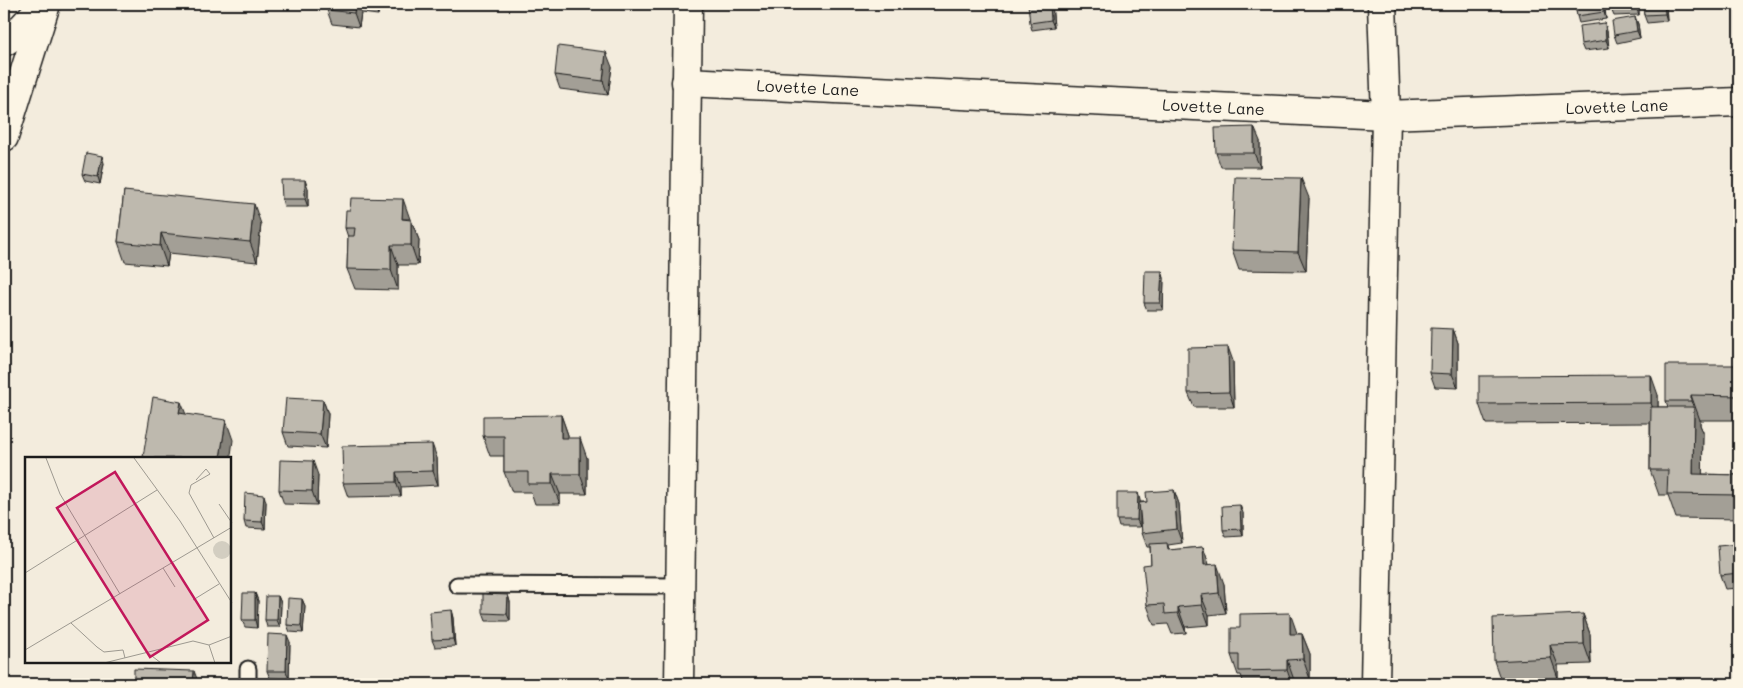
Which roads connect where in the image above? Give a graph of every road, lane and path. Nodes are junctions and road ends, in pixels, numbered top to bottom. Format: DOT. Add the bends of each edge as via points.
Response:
graph roads {
  1 [pos="45,4"];
  2 [pos="688,4"];
  3 [pos="1382,4"];
  4 [pos="4,42"];
  5 [pos="686,82"];
  6 [pos="1739,102"];
  7 [pos="1386,115"];
  8 [pos="4,137"];
  9 [pos="456,585"];
  10 [pos="680,586"];
  11 [pos="248,669"];
  12 [pos="248,684"];
  13 [pos="679,684"];
  14 [pos="1375,684"];
  1 -- 4 [label="street"];
  1 -- 8 [label="street"];
  2 -- 5 [label="street"];
  3 -- 7 [label="street"];
  5 -- 7 [label="street, Lovette Lane"];
  5 -- 10 [label="street"];
  6 -- 7 [label="street, Lovette Lane"];
  7 -- 14 [label="street"];
  9 -- 10 [label="lane"];
  10 -- 13 [label="street"];
  11 -- 12 [label="lane"];
}
